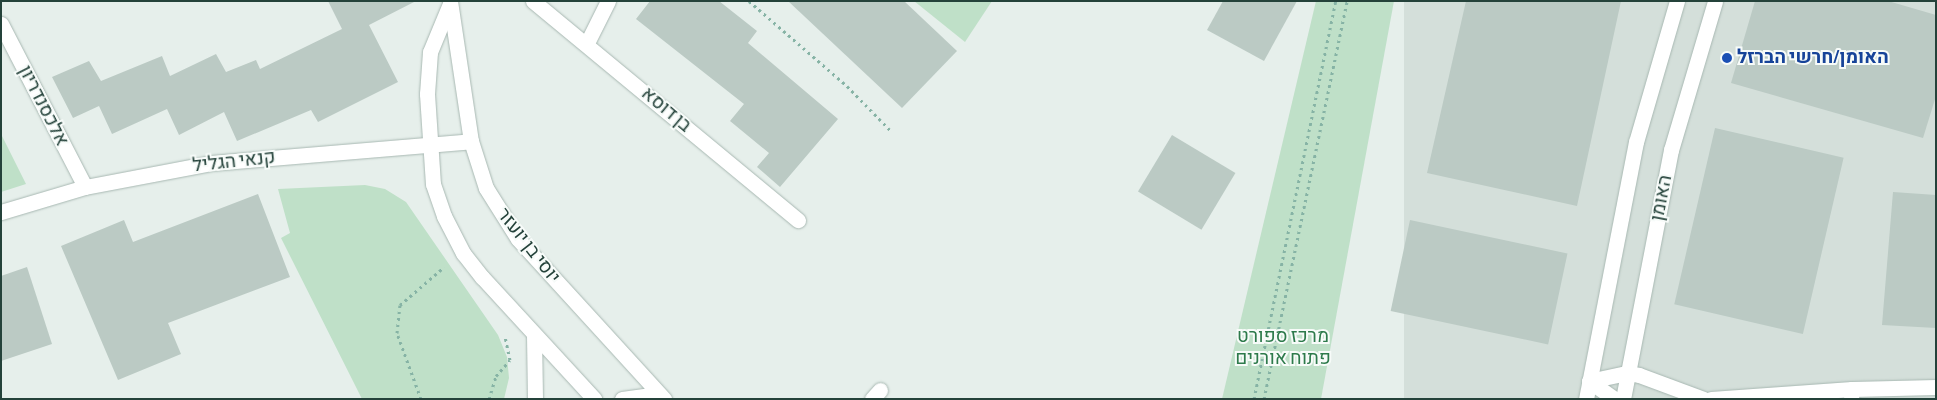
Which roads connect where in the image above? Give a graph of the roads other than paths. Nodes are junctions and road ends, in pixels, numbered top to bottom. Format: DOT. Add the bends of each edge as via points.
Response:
graph roads {
  1 [pos="533,1"];
  2 [pos="608,1"];
  3 [pos="1677,1"];
  4 [pos="1715,1"];
  5 [pos="450,3"];
  6 [pos="1,24"];
  7 [pos="587,43"];
  8 [pos="471,140"];
  9 [pos="428,145"];
  10 [pos="85,187"];
  11 [pos="1,212"];
  12 [pos="798,220"];
  13 [pos="534,335"];
  14 [pos="1627,373"];
  15 [pos="1589,381"];
  16 [pos="1936,387"];
  17 [pos="1851,394"];
  18 [pos="660,397"];
  19 [pos="535,399"];
  20 [pos="594,399"];
  21 [pos="622,399"];
  22 [pos="1586,399"];
  23 [pos="1615,399"];
  24 [pos="1623,399"];
  25 [pos="1704,399"];
  26 [pos="1711,399"];
  1 -- 7 [label="street, בן דוסא"];
  2 -- 7 [label="street"];
  3 -- 15 [label="street, האומן" via="1636,142"];
  4 -- 14 [label="street, האומן" via="1671,150"];
  5 -- 8 [label="street, יוסי בן יועזר"];
  5 -- 9 [label="street, יוסי בן יועזר" via="430,52"];
  6 -- 10 [label="street, אלכסנדריון"];
  7 -- 12 [label="street, בן דוסא"];
  8 -- 9 [label="street, קנאי הגליל"];
  8 -- 18 [label="street, יוסי בן יועזר" via="486,188 518,240"];
  9 -- 10 [label="street, קנאי הגליל" via="210,163"];
  9 -- 13 [label="street, יוסי בן יועזר" via="432,184 463,253"];
  10 -- 11 [label="street, קנאי הגליל"];
  13 -- 19 [label="street"];
  13 -- 20 [label="street, יוסי בן יועזר"];
  14 -- 15 [label="street"];
  14 -- 24 [label="street, האומן"];
  14 -- 25 [label="street"];
  15 -- 22 [label="street, האומן"];
  15 -- 23 [label="street"];
  16 -- 17 [label="street"];
  17 -- 26 [label="street"];
  18 -- 21 [label="street"];
}
